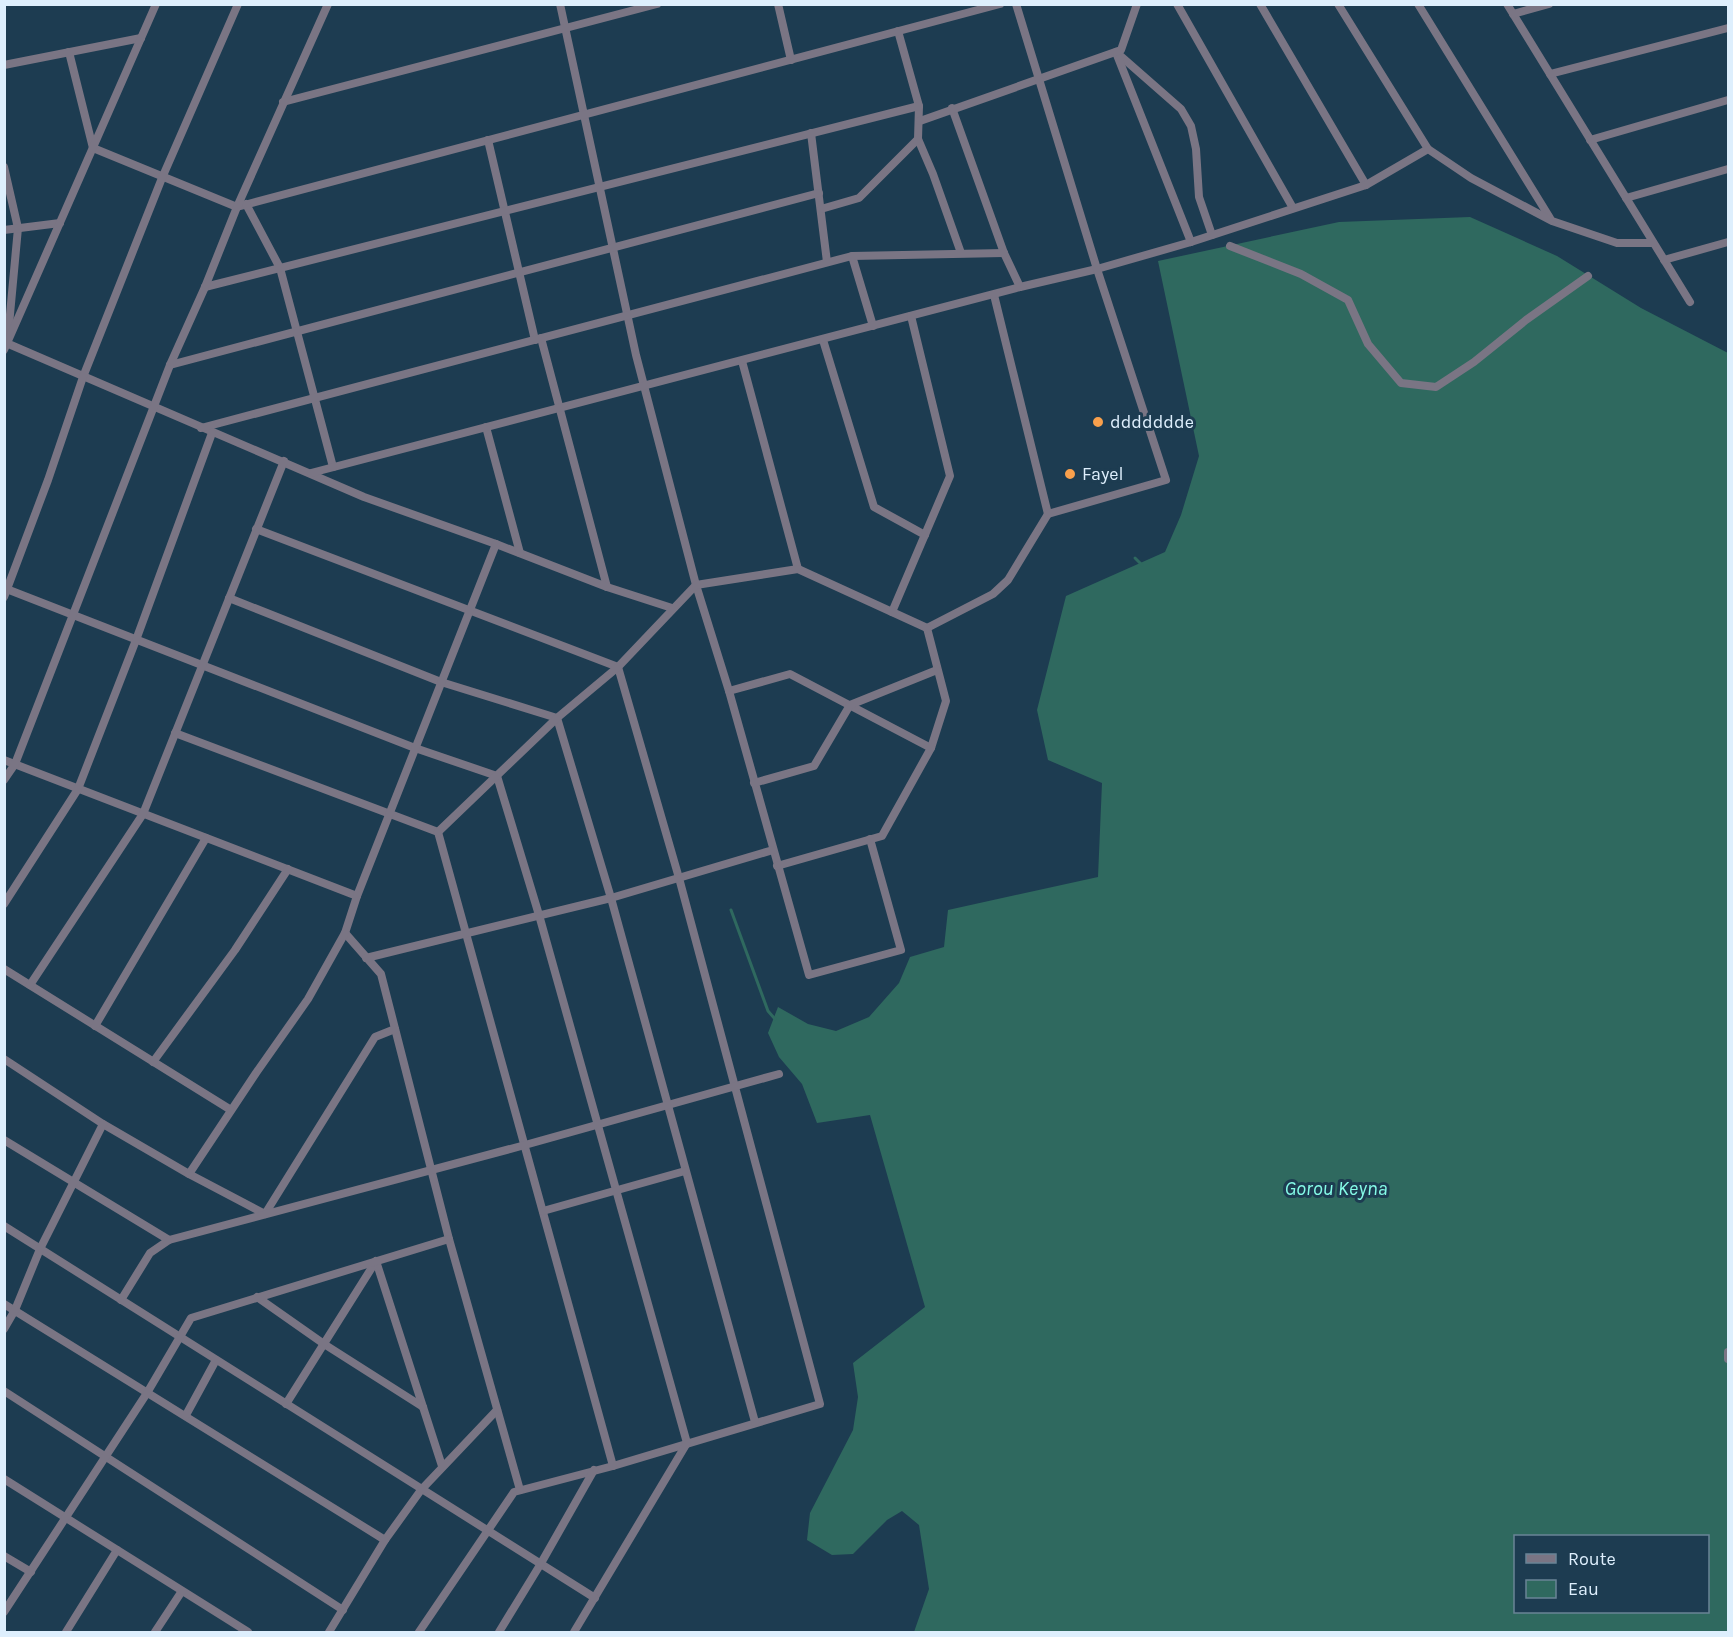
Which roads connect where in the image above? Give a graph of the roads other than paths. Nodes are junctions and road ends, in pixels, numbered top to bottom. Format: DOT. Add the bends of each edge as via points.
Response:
graph roads {
  1 [pos="156,4"];
  2 [pos="238,4"];
  3 [pos="328,4"];
  4 [pos="560,4"];
  5 [pos="657,4"];
  6 [pos="778,4"];
  7 [pos="1000,4"];
  8 [pos="1016,4"];
  9 [pos="1137,4"];
  10 [pos="1177,4"];
  11 [pos="1260,4"];
  12 [pos="1338,4"];
  13 [pos="1418,4"];
  14 [pos="1507,4"];
  15 [pos="1549,4"];
  16 [pos="637,7"];
  17 [pos="1513,14"];
  18 [pos="565,28"];
  19 [pos="1728,28"];
  20 [pos="898,32"];
  21 [pos="141,38"];
  22 [pos="69,52"];
  23 [pos="1116,52"];
  24 [pos="791,60"];
  25 [pos="4,65"];
  26 [pos="1550,74"];
  27 [pos="1039,79"];
  28 [pos="1728,100"];
  29 [pos="283,102"];
  30 [pos="919,106"];
  31 [pos="952,108"];
  32 [pos="584,115"];
  33 [pos="920,121"];
  34 [pos="811,133"];
  35 [pos="918,139"];
  36 [pos="488,140"];
  37 [pos="1590,140"];
  38 [pos="93,148"];
  39 [pos="1428,149"];
  40 [pos="4,167"];
  41 [pos="1728,169"];
  42 [pos="162,178"];
  43 [pos="1366,185"];
  44 [pos="599,187"];
  45 [pos="819,193"];
  46 [pos="1626,198"];
  47 [pos="241,206"];
  48 [pos="1293,208"];
  49 [pos="821,209"];
  50 [pos="505,211"];
  51 [pos="1552,221"];
  52 [pos="60,223"];
  53 [pos="18,228"];
  54 [pos="4,231"];
  55 [pos="1212,235"];
  56 [pos="1728,242"];
  57 [pos="1191,243"];
  58 [pos="1653,243"];
  59 [pos="1230,246"];
  60 [pos="612,248"];
  61 [pos="961,253"];
  62 [pos="1004,253"];
  63 [pos="852,256"];
  64 [pos="1664,260"];
  65 [pos="828,262"];
  66 [pos="280,268"];
  67 [pos="1097,269"];
  68 [pos="519,273"];
  69 [pos="1588,276"];
  70 [pos="205,287"];
  71 [pos="1020,287"];
  72 [pos="994,295"];
  73 [pos="1690,302"];
  74 [pos="627,315"];
  75 [pos="911,316"];
  76 [pos="873,326"];
  77 [pos="297,331"];
  78 [pos="538,339"];
  79 [pos="823,340"];
  80 [pos="6,345"];
  81 [pos="742,361"];
  82 [pos="170,365"];
  83 [pos="83,377"];
  84 [pos="644,387"];
  85 [pos="315,398"];
  86 [pos="154,406"];
  87 [pos="560,408"];
  88 [pos="486,427"];
  89 [pos="201,428"];
  90 [pos="212,433"];
  91 [pos="284,461"];
  92 [pos="333,467"];
  93 [pos="311,473"];
  94 [pos="1048,514"];
  95 [pos="256,530"];
  96 [pos="925,535"];
  97 [pos="496,544"];
  98 [pos="520,553"];
  99 [pos="798,569"];
  100 [pos="696,585"];
  101 [pos="607,587"];
  102 [pos="5,592"];
  103 [pos="229,598"];
  104 [pos="672,608"];
  105 [pos="470,609"];
  106 [pos="892,612"];
  107 [pos="72,615"];
  108 [pos="927,628"];
  109 [pos="136,640"];
  110 [pos="202,665"];
  111 [pos="618,667"];
  112 [pos="938,669"];
  113 [pos="441,682"];
  114 [pos="729,691"];
  115 [pos="850,705"];
  116 [pos="557,718"];
  117 [pos="176,733"];
  118 [pos="416,748"];
  119 [pos="931,748"];
  120 [pos="4,760"];
  121 [pos="15,764"];
  122 [pos="497,776"];
  123 [pos="4,780"];
  124 [pos="754,783"];
  125 [pos="78,789"];
  126 [pos="389,813"];
  127 [pos="143,814"];
  128 [pos="438,832"];
  129 [pos="206,838"];
  130 [pos="870,839"];
  131 [pos="773,850"];
  132 [pos="777,866"];
  133 [pos="288,869"];
  134 [pos="680,878"];
  135 [pos="357,896"];
  136 [pos="611,898"];
  137 [pos="4,904"];
  138 [pos="539,915"];
  139 [pos="345,933"];
  140 [pos="467,934"];
  141 [pos="366,958"];
  142 [pos="4,969"];
  143 [pos="30,984"];
  144 [pos="95,1026"];
  145 [pos="395,1029"];
  146 [pos="4,1059"];
  147 [pos="153,1062"];
  148 [pos="779,1074"];
  149 [pos="735,1086"];
  150 [pos="667,1106"];
  151 [pos="231,1110"];
  152 [pos="103,1124"];
  153 [pos="598,1125"];
  154 [pos="4,1140"];
  155 [pos="525,1145"];
  156 [pos="431,1169"];
  157 [pos="685,1171"];
  158 [pos="189,1174"];
  159 [pos="73,1182"];
  160 [pos="616,1190"];
  161 [pos="543,1211"];
  162 [pos="265,1214"];
  163 [pos="4,1226"];
  164 [pos="449,1239"];
  165 [pos="169,1240"];
  166 [pos="40,1249"];
  167 [pos="376,1261"];
  168 [pos="257,1298"];
  169 [pos="121,1300"];
  170 [pos="4,1304"];
  171 [pos="15,1310"];
  172 [pos="4,1329"];
  173 [pos="180,1338"];
  174 [pos="324,1344"];
  175 [pos="1728,1352"];
  176 [pos="1728,1359"];
  177 [pos="216,1360"];
  178 [pos="4,1391"];
  179 [pos="147,1393"];
  180 [pos="286,1404"];
  181 [pos="423,1407"];
  182 [pos="497,1410"];
  183 [pos="186,1415"];
  184 [pos="755,1422"];
  185 [pos="687,1443"];
  186 [pos="106,1457"];
  187 [pos="442,1466"];
  188 [pos="613,1466"];
  189 [pos="594,1470"];
  190 [pos="4,1479"];
  191 [pos="421,1490"];
  192 [pos="520,1490"];
  193 [pos="67,1519"];
  194 [pos="487,1531"];
  195 [pos="385,1540"];
  196 [pos="117,1550"];
  197 [pos="4,1556"];
  198 [pos="540,1565"];
  199 [pos="31,1572"];
  200 [pos="182,1591"];
  201 [pos="594,1599"];
  202 [pos="342,1610"];
  203 [pos="4,1612"];
  204 [pos="237,1629"];
  205 [pos="66,1632"];
  206 [pos="155,1632"];
  207 [pos="248,1632"];
  208 [pos="328,1632"];
  209 [pos="419,1632"];
  210 [pos="499,1632"];
  211 [pos="574,1632"];
  1 -- 21 [label="street"];
  2 -- 42 [label="street"];
  3 -- 29 [label="street"];
  4 -- 18 [label="street"];
  5 -- 16 [label="street"];
  6 -- 24 [label="street"];
  7 -- 20 [label="street"];
  8 -- 27 [label="street"];
  9 -- 23 [label="street" via="1121,50"];
  10 -- 48 [label="street"];
  11 -- 43 [label="street"];
  12 -- 39 [label="street"];
  13 -- 51 [label="street"];
  14 -- 17 [label="street"];
  15 -- 17 [label="street"];
  16 -- 18 [label="street"];
  17 -- 26 [label="street"];
  18 -- 29 [label="street"];
  18 -- 32 [label="street"];
  19 -- 26 [label="street"];
  20 -- 24 [label="street"];
  20 -- 30 [label="street"];
  21 -- 22 [label="street"];
  21 -- 38 [label="street"];
  22 -- 25 [label="street"];
  22 -- 38 [label="street"];
  23 -- 27 [label="street"];
  23 -- 55 [label="street" via="1181,109 1191,126 1199,197"];
  23 -- 57 [label="street"];
  24 -- 32 [label="street"];
  26 -- 37 [label="street"];
  27 -- 31 [label="street"];
  27 -- 67 [label="street"];
  28 -- 37 [label="street"];
  29 -- 47 [label="street"];
  30 -- 33 [label="street"];
  30 -- 34 [label="street"];
  31 -- 33 [label="street"];
  31 -- 62 [label="street"];
  32 -- 36 [label="street"];
  32 -- 44 [label="street"];
  33 -- 35 [label="street"];
  34 -- 44 [label="street"];
  34 -- 45 [label="street"];
  35 -- 49 [label="street" via="859,198"];
  35 -- 61 [label="street"];
  36 -- 47 [label="street"];
  36 -- 50 [label="street"];
  37 -- 46 [label="street"];
  38 -- 42 [label="street"];
  38 -- 52 [label="street"];
  39 -- 43 [label="street"];
  39 -- 51 [label="street" via="1471,178"];
  40 -- 53 [label="street"];
  41 -- 46 [label="street"];
  42 -- 47 [label="street"];
  42 -- 83 [label="street"];
  43 -- 48 [label="street"];
  44 -- 50 [label="street"];
  44 -- 60 [label="street"];
  45 -- 49 [label="street"];
  45 -- 60 [label="street"];
  46 -- 58 [label="street"];
  47 -- 66 [label="street"];
  47 -- 70 [label="street"];
  48 -- 55 [label="street"];
  49 -- 65 [label="street"];
  50 -- 66 [label="street"];
  50 -- 68 [label="street"];
  51 -- 58 [label="street" via="1617,243"];
  52 -- 53 [label="street"];
  52 -- 80 [label="street"];
  53 -- 54 [label="street"];
  53 -- 80 [label="street"];
  55 -- 57 [label="street"];
  56 -- 64 [label="street"];
  57 -- 67 [label="street"];
  58 -- 64 [label="street"];
  59 -- 69 [label="street" via="1301,274 1348,300 1368,344 1401,383 1436,387"];
  60 -- 68 [label="street"];
  60 -- 74 [label="street"];
  61 -- 62 [label="street"];
  61 -- 63 [label="street"];
  62 -- 71 [label="street"];
  63 -- 65 [label="street"];
  63 -- 76 [label="street"];
  64 -- 73 [label="street"];
  65 -- 74 [label="street"];
  66 -- 70 [label="street"];
  66 -- 77 [label="street"];
  67 -- 71 [label="street"];
  67 -- 94 [label="street" via="1166,480"];
  68 -- 77 [label="street"];
  68 -- 78 [label="street"];
  70 -- 82 [label="street"];
  71 -- 72 [label="street"];
  72 -- 75 [label="street"];
  72 -- 94 [label="street"];
  74 -- 78 [label="street"];
  74 -- 84 [label="street"];
  75 -- 76 [label="street"];
  75 -- 96 [label="street" via="950,476"];
  76 -- 79 [label="street"];
  77 -- 82 [label="street"];
  77 -- 85 [label="street"];
  78 -- 85 [label="street"];
  78 -- 87 [label="street"];
  79 -- 81 [label="street"];
  79 -- 96 [label="street" via="874,507"];
  80 -- 83 [label="street"];
  81 -- 84 [label="street"];
  81 -- 99 [label="street"];
  82 -- 86 [label="street"];
  83 -- 86 [label="street"];
  83 -- 102 [label="street"];
  84 -- 87 [label="street"];
  84 -- 100 [label="street"];
  85 -- 89 [label="street"];
  85 -- 92 [label="street"];
  86 -- 89 [label="street"];
  86 -- 107 [label="street"];
  87 -- 88 [label="street"];
  87 -- 101 [label="street"];
  88 -- 92 [label="street"];
  88 -- 98 [label="street"];
  89 -- 90 [label="street"];
  90 -- 91 [label="street"];
  90 -- 109 [label="street"];
  91 -- 93 [label="street"];
  91 -- 95 [label="street"];
  92 -- 93 [label="street"];
  93 -- 97 [label="street" via="364,497"];
  94 -- 108 [label="street" via="1008,580 993,594"];
  95 -- 103 [label="street"];
  95 -- 105 [label="street"];
  96 -- 106 [label="street"];
  97 -- 98 [label="street"];
  97 -- 105 [label="street"];
  98 -- 101 [label="street"];
  99 -- 100 [label="street"];
  99 -- 106 [label="street"];
  100 -- 104 [label="street"];
  100 -- 114 [label="street"];
  101 -- 104 [label="street"];
  102 -- 107 [label="street"];
  103 -- 110 [label="street"];
  103 -- 113 [label="street"];
  104 -- 111 [label="street"];
  105 -- 111 [label="street"];
  105 -- 113 [label="street"];
  106 -- 108 [label="street"];
  107 -- 109 [label="street"];
  107 -- 121 [label="street"];
  108 -- 112 [label="street"];
  109 -- 110 [label="street"];
  109 -- 125 [label="street"];
  110 -- 117 [label="street"];
  110 -- 118 [label="street"];
  111 -- 116 [label="street"];
  111 -- 134 [label="street"];
  112 -- 115 [label="street"];
  112 -- 119 [label="street" via="946,701"];
  113 -- 116 [label="street"];
  113 -- 118 [label="street"];
  114 -- 115 [label="street" via="790,674"];
  114 -- 124 [label="street"];
  115 -- 119 [label="street"];
  115 -- 124 [label="street" via="814,766"];
  116 -- 122 [label="street"];
  116 -- 136 [label="street"];
  117 -- 126 [label="street"];
  117 -- 127 [label="street"];
  118 -- 122 [label="street"];
  118 -- 126 [label="street"];
  119 -- 130 [label="street" via="882,836"];
  120 -- 121 [label="street"];
  121 -- 123 [label="street"];
  121 -- 125 [label="street"];
  122 -- 128 [label="street"];
  122 -- 138 [label="street"];
  124 -- 131 [label="street"];
  125 -- 127 [label="street"];
  125 -- 137 [label="street"];
  126 -- 128 [label="street"];
  126 -- 135 [label="street"];
  127 -- 129 [label="street"];
  127 -- 143 [label="street"];
  128 -- 140 [label="street"];
  129 -- 133 [label="street"];
  129 -- 144 [label="street"];
  130 -- 132 [label="street"];
  130 -- 132 [label="street" via="901,950 808,975"];
  131 -- 132 [label="street"];
  131 -- 134 [label="street"];
  133 -- 135 [label="street"];
  133 -- 147 [label="street"];
  134 -- 136 [label="street"];
  134 -- 149 [label="street"];
  135 -- 139 [label="street"];
  136 -- 138 [label="street"];
  136 -- 150 [label="street"];
  138 -- 140 [label="street"];
  138 -- 153 [label="street"];
  139 -- 141 [label="street"];
  139 -- 151 [label="street" via="309,999"];
  140 -- 141 [label="street"];
  140 -- 155 [label="street"];
  141 -- 145 [label="street" via="381,974"];
  142 -- 143 [label="street"];
  143 -- 144 [label="street"];
  144 -- 147 [label="street"];
  145 -- 156 [label="street"];
  145 -- 162 [label="street" via="375,1037"];
  146 -- 152 [label="street"];
  147 -- 151 [label="street"];
  148 -- 149 [label="street"];
  149 -- 150 [label="street"];
  149 -- 184 [label="street" via="820,1404"];
  150 -- 153 [label="street"];
  150 -- 157 [label="street"];
  151 -- 158 [label="street"];
  152 -- 158 [label="street"];
  152 -- 159 [label="street"];
  153 -- 155 [label="street"];
  153 -- 160 [label="street"];
  154 -- 159 [label="street"];
  155 -- 156 [label="street"];
  155 -- 161 [label="street"];
  156 -- 162 [label="street"];
  156 -- 164 [label="street"];
  157 -- 160 [label="street"];
  157 -- 184 [label="street"];
  158 -- 162 [label="street"];
  159 -- 165 [label="street"];
  159 -- 166 [label="street"];
  160 -- 161 [label="street"];
  160 -- 185 [label="street"];
  161 -- 188 [label="street"];
  162 -- 165 [label="street"];
  163 -- 166 [label="street"];
  164 -- 167 [label="street"];
  164 -- 182 [label="street"];
  165 -- 169 [label="street" via="150,1253"];
  166 -- 169 [label="street"];
  166 -- 171 [label="street"];
  167 -- 168 [label="street"];
  167 -- 174 [label="street"];
  167 -- 181 [label="street"];
  168 -- 173 [label="street" via="191,1318"];
  168 -- 174 [label="street"];
  169 -- 173 [label="street"];
  170 -- 171 [label="street"];
  171 -- 172 [label="street"];
  171 -- 179 [label="street"];
  173 -- 177 [label="street"];
  173 -- 179 [label="street"];
  174 -- 180 [label="street"];
  174 -- 181 [label="street"];
  175 -- 176 [label="street"];
  177 -- 180 [label="street"];
  177 -- 183 [label="street"];
  178 -- 186 [label="street"];
  179 -- 183 [label="street"];
  179 -- 186 [label="street"];
  180 -- 191 [label="street"];
  181 -- 187 [label="street"];
  182 -- 187 [label="street"];
  182 -- 192 [label="street"];
  183 -- 195 [label="street"];
  184 -- 185 [label="street"];
  185 -- 188 [label="street"];
  185 -- 201 [label="street"];
  186 -- 193 [label="street"];
  186 -- 202 [label="street"];
  187 -- 191 [label="street"];
  188 -- 189 [label="street"];
  189 -- 192 [label="street"];
  189 -- 198 [label="street"];
  190 -- 193 [label="street"];
  191 -- 194 [label="street"];
  191 -- 195 [label="street"];
  192 -- 194 [label="street" via="513,1492"];
  193 -- 196 [label="street"];
  193 -- 199 [label="street"];
  194 -- 198 [label="street"];
  194 -- 209 [label="street"];
  195 -- 202 [label="street"];
  196 -- 200 [label="street"];
  196 -- 205 [label="street"];
  197 -- 199 [label="street"];
  198 -- 201 [label="street"];
  198 -- 210 [label="street"];
  199 -- 203 [label="street"];
  200 -- 204 [label="street"];
  200 -- 206 [label="street"];
  201 -- 211 [label="street"];
  202 -- 208 [label="street"];
  204 -- 207 [label="street"];
}
